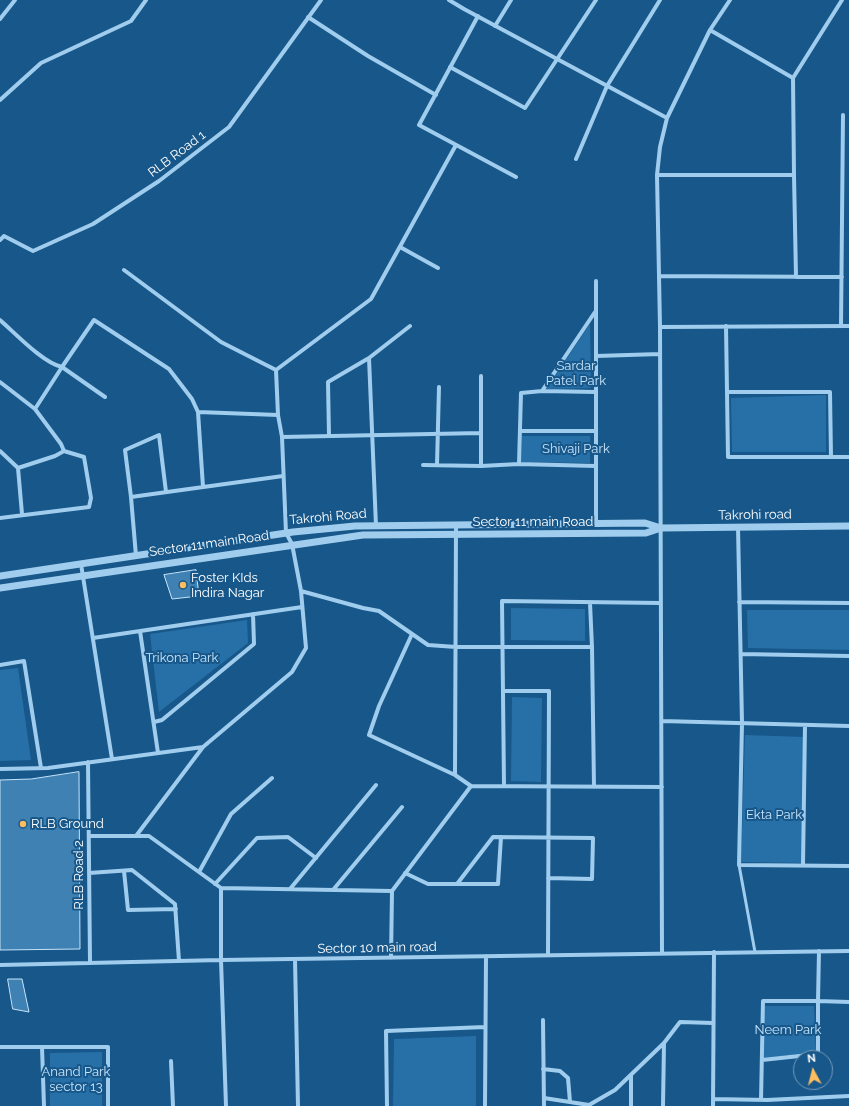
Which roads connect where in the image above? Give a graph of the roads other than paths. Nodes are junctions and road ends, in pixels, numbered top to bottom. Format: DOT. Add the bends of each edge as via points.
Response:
graph roads {
  1 [pos="15,0"];
  2 [pos="146,0"];
  3 [pos="321,0"];
  4 [pos="449,0"];
  5 [pos="511,0"];
  6 [pos="596,0"];
  7 [pos="660,0"];
  8 [pos="730,0"];
  9 [pos="842,0"];
  10 [pos="478,16"];
  11 [pos="308,18"];
  12 [pos="0,19"];
  13 [pos="495,26"];
  14 [pos="710,30"];
  15 [pos="557,59"];
  16 [pos="450,67"];
  17 [pos="793,78"];
  18 [pos="608,86"];
  19 [pos="436,95"];
  20 [pos="0,100"];
  21 [pos="843,115"];
  22 [pos="667,118"];
  23 [pos="456,145"];
  24 [pos="576,159"];
  25 [pos="657,175"];
  26 [pos="794,175"];
  27 [pos="516,177"];
  28 [pos="0,230"];
  29 [pos="4,236"];
  30 [pos="0,240"];
  31 [pos="400,247"];
  32 [pos="438,268"];
  33 [pos="124,270"];
  34 [pos="659,276"];
  35 [pos="796,277"];
  36 [pos="842,278"];
  37 [pos="596,281"];
  38 [pos="596,312"];
  39 [pos="0,320"];
  40 [pos="410,326"];
  41 [pos="726,326"];
  42 [pos="841,326"];
  43 [pos="849,326"];
  44 [pos="660,327"];
  45 [pos="660,354"];
  46 [pos="596,356"];
  47 [pos="369,358"];
  48 [pos="62,367"];
  49 [pos="276,370"];
  50 [pos="481,376"];
  51 [pos="0,382"];
  52 [pos="439,387"];
  53 [pos="542,391"];
  54 [pos="596,392"];
  55 [pos="727,392"];
  56 [pos="105,396"];
  57 [pos="35,409"];
  58 [pos="198,412"];
  59 [pos="278,415"];
  60 [pos="520,431"];
  61 [pos="596,431"];
  62 [pos="481,433"];
  63 [pos="437,434"];
  64 [pos="329,436"];
  65 [pos="372,436"];
  66 [pos="282,437"];
  67 [pos="0,451"];
  68 [pos="64,451"];
  69 [pos="830,457"];
  70 [pos="849,457"];
  71 [pos="518,464"];
  72 [pos="423,465"];
  73 [pos="437,465"];
  74 [pos="481,466"];
  75 [pos="596,466"];
  76 [pos="18,468"];
  77 [pos="284,476"];
  78 [pos="203,487"];
  79 [pos="166,492"];
  80 [pos="131,497"];
  81 [pos="22,514"];
  82 [pos="0,518"];
  83 [pos="596,523"];
  84 [pos="456,525"];
  85 [pos="376,526"];
  86 [pos="849,526"];
  87 [pos="661,528"];
  88 [pos="738,528"];
  89 [pos="286,533"];
  90 [pos="456,534"];
  91 [pos="292,544"];
  92 [pos="136,556"];
  93 [pos="81,564"];
  94 [pos="83,575"];
  95 [pos="0,576"];
  96 [pos="0,588"];
  97 [pos="301,591"];
  98 [pos="739,602"];
  99 [pos="590,603"];
  100 [pos="661,603"];
  101 [pos="849,603"];
  102 [pos="302,607"];
  103 [pos="253,614"];
  104 [pos="140,631"];
  105 [pos="412,634"];
  106 [pos="93,638"];
  107 [pos="456,647"];
  108 [pos="502,647"];
  109 [pos="592,647"];
  110 [pos="741,654"];
  111 [pos="849,656"];
  112 [pos="0,665"];
  113 [pos="503,692"];
  114 [pos="662,721"];
  115 [pos="154,722"];
  116 [pos="742,723"];
  117 [pos="805,725"];
  118 [pos="849,726"];
  119 [pos="203,747"];
  120 [pos="158,753"];
  121 [pos="112,759"];
  122 [pos="88,762"];
  123 [pos="41,768"];
  124 [pos="0,769"];
  125 [pos="455,775"];
  126 [pos="272,778"];
  127 [pos="376,785"];
  128 [pos="471,786"];
  129 [pos="504,786"];
  130 [pos="549,786"];
  131 [pos="594,787"];
  132 [pos="662,787"];
  133 [pos="402,807"];
  134 [pos="89,836"];
  135 [pos="136,836"];
  136 [pos="500,837"];
  137 [pos="549,838"];
  138 [pos="316,858"];
  139 [pos="739,865"];
  140 [pos="803,865"];
  141 [pos="849,866"];
  142 [pos="124,871"];
  143 [pos="199,872"];
  144 [pos="89,873"];
  145 [pos="405,873"];
  146 [pos="548,878"];
  147 [pos="215,884"];
  148 [pos="457,884"];
  149 [pos="221,888"];
  150 [pos="290,889"];
  151 [pos="333,890"];
  152 [pos="392,891"];
  153 [pos="176,909"];
  154 [pos="819,951"];
  155 [pos="849,951"];
  156 [pos="714,952"];
  157 [pos="754,952"];
  158 [pos="662,953"];
  159 [pos="548,955"];
  160 [pos="486,956"];
  161 [pos="391,958"];
  162 [pos="295,959"];
  163 [pos="221,960"];
  164 [pos="179,961"];
  165 [pos="90,963"];
  166 [pos="0,965"];
  167 [pos="818,1001"];
  168 [pos="849,1002"];
  169 [pos="543,1020"];
  170 [pos="713,1023"];
  171 [pos="486,1027"];
  172 [pos="664,1043"];
  173 [pos="0,1047"];
  174 [pos="42,1047"];
  175 [pos="762,1060"];
  176 [pos="171,1061"];
  177 [pos="543,1069"];
  178 [pos="631,1075"];
  179 [pos="849,1096"];
  180 [pos="544,1098"];
  181 [pos="713,1099"];
  182 [pos="761,1100"];
  183 [pos="766,1100"];
  184 [pos="570,1102"];
  185 [pos="44,1106"];
  186 [pos="108,1106"];
  187 [pos="173,1106"];
  188 [pos="226,1106"];
  189 [pos="298,1106"];
  190 [pos="388,1106"];
  191 [pos="484,1106"];
  192 [pos="544,1106"];
  193 [pos="631,1106"];
  194 [pos="663,1106"];
  195 [pos="713,1106"];
  196 [pos="766,1106"];
  1 -- 12 [label="street"];
  2 -- 20 [label="street" via="131,21 41,63"];
  3 -- 11 [label="street, RLB Road 1"];
  4 -- 10 [label="street"];
  5 -- 13 [label="street"];
  6 -- 15 [label="street"];
  7 -- 18 [label="street"];
  8 -- 14 [label="street"];
  9 -- 17 [label="street"];
  10 -- 13 [label="street"];
  10 -- 16 [label="street"];
  11 -- 19 [label="street"];
  11 -- 29 [label="street, RLB Road 1" via="229,127 159,181 93,224 33,251"];
  13 -- 15 [label="street"];
  14 -- 17 [label="street"];
  14 -- 22 [label="street"];
  15 -- 16 [label="street" via="525,108"];
  15 -- 18 [label="street"];
  16 -- 19 [label="street"];
  17 -- 26 [label="street"];
  18 -- 22 [label="street"];
  18 -- 24 [label="street"];
  19 -- 23 [label="street" via="420,125"];
  21 -- 36 [label="street"];
  22 -- 25 [label="street"];
  23 -- 27 [label="street"];
  23 -- 31 [label="street"];
  25 -- 26 [label="street"];
  25 -- 34 [label="street"];
  26 -- 35 [label="street"];
  28 -- 29 [label="street"];
  29 -- 30 [label="street"];
  31 -- 32 [label="street"];
  31 -- 49 [label="street" via="371,299"];
  33 -- 49 [label="street" via="221,342"];
  34 -- 35 [label="street"];
  34 -- 44 [label="street"];
  35 -- 36 [label="street"];
  36 -- 42 [label="street"];
  37 -- 38 [label="street"];
  38 -- 46 [label="street"];
  38 -- 53 [label="street"];
  39 -- 48 [label="street" via="45,358"];
  40 -- 47 [label="street"];
  41 -- 42 [label="street"];
  41 -- 44 [label="street"];
  41 -- 55 [label="street"];
  42 -- 43 [label="street"];
  44 -- 45 [label="street"];
  45 -- 46 [label="street"];
  45 -- 87 [label="street"];
  46 -- 54 [label="street"];
  47 -- 64 [label="street" via="328,382"];
  47 -- 65 [label="street"];
  48 -- 56 [label="street"];
  48 -- 57 [label="street"];
  48 -- 58 [label="street" via="94,320 169,369 192,399"];
  49 -- 59 [label="street"];
  50 -- 62 [label="street"];
  51 -- 57 [label="street"];
  52 -- 63 [label="street"];
  53 -- 54 [label="street"];
  53 -- 60 [label="street" via="521,393"];
  54 -- 61 [label="street"];
  55 -- 69 [label="street" via="728,457"];
  55 -- 69 [label="street" via="830,392"];
  57 -- 68 [label="street"];
  58 -- 59 [label="street"];
  58 -- 78 [label="street"];
  59 -- 66 [label="street"];
  60 -- 61 [label="street"];
  60 -- 71 [label="street"];
  61 -- 75 [label="street"];
  62 -- 63 [label="street"];
  62 -- 74 [label="street"];
  63 -- 65 [label="street"];
  63 -- 73 [label="street"];
  64 -- 65 [label="street"];
  64 -- 66 [label="street"];
  65 -- 85 [label="street"];
  66 -- 77 [label="street"];
  67 -- 76 [label="street"];
  68 -- 76 [label="street"];
  68 -- 81 [label="street" via="84,457 91,498 89,507"];
  69 -- 70 [label="street"];
  71 -- 74 [label="street"];
  71 -- 75 [label="street"];
  72 -- 73 [label="street"];
  73 -- 74 [label="street"];
  75 -- 83 [label="street"];
  76 -- 81 [label="street"];
  77 -- 78 [label="street"];
  77 -- 89 [label="street"];
  78 -- 79 [label="street"];
  79 -- 80 [label="street"];
  79 -- 80 [label="street" via="159,435 125,450"];
  80 -- 92 [label="street"];
  81 -- 82 [label="street"];
  83 -- 84 [label="street, Takrohi Road"];
  83 -- 87 [label="street, Takrohi Road" via="645,522"];
  84 -- 85 [label="street, Takrohi Road"];
  84 -- 90 [label="street"];
  85 -- 89 [label="street, Takrohi Road"];
  86 -- 88 [label="street, Takrohi road"];
  87 -- 88 [label="street, Takrohi road"];
  87 -- 90 [label="street, Sector 11 main Road" via="646,534"];
  87 -- 100 [label="street"];
  88 -- 98 [label="street"];
  89 -- 91 [label="street"];
  89 -- 92 [label="street, Takrohi Road"];
  90 -- 91 [label="street, Sector 11 main Road" via="363,534"];
  90 -- 107 [label="street"];
  91 -- 94 [label="street, Sector 11 main Road"];
  91 -- 97 [label="street"];
  92 -- 93 [label="street, Takrohi Road"];
  93 -- 94 [label="street"];
  93 -- 95 [label="street, Takrohi Road"];
  94 -- 96 [label="street, Sector 11 main Road"];
  94 -- 106 [label="street"];
  97 -- 102 [label="street"];
  97 -- 105 [label="street" via="379,611"];
  98 -- 101 [label="street"];
  98 -- 110 [label="street"];
  99 -- 100 [label="street"];
  99 -- 108 [label="street" via="502,601"];
  99 -- 109 [label="street"];
  100 -- 114 [label="street"];
  102 -- 103 [label="street"];
  102 -- 119 [label="street" via="306,648 292,672"];
  103 -- 104 [label="street"];
  103 -- 115 [label="street" via="254,644 162,720"];
  104 -- 106 [label="street"];
  104 -- 115 [label="street"];
  105 -- 107 [label="street" via="428,645"];
  105 -- 125 [label="street" via="379,706 369,735"];
  106 -- 121 [label="street"];
  107 -- 108 [label="street"];
  107 -- 125 [label="street"];
  108 -- 109 [label="street"];
  108 -- 113 [label="street"];
  109 -- 131 [label="street"];
  110 -- 111 [label="street"];
  110 -- 116 [label="street"];
  112 -- 123 [label="street" via="24,661"];
  113 -- 129 [label="street"];
  113 -- 130 [label="street" via="549,691"];
  114 -- 116 [label="street"];
  114 -- 132 [label="street"];
  115 -- 120 [label="street"];
  116 -- 117 [label="street"];
  116 -- 139 [label="street"];
  117 -- 118 [label="street"];
  117 -- 140 [label="street"];
  119 -- 120 [label="street"];
  119 -- 135 [label="street"];
  120 -- 121 [label="street"];
  121 -- 122 [label="street"];
  122 -- 123 [label="street"];
  122 -- 134 [label="street, RLB Road 2"];
  123 -- 124 [label="street"];
  125 -- 128 [label="street"];
  126 -- 143 [label="street" via="231,814"];
  127 -- 138 [label="street"];
  128 -- 129 [label="street"];
  128 -- 145 [label="street"];
  129 -- 130 [label="street"];
  130 -- 131 [label="street"];
  130 -- 137 [label="street"];
  131 -- 132 [label="street"];
  132 -- 158 [label="street"];
  133 -- 151 [label="street"];
  134 -- 135 [label="street"];
  134 -- 144 [label="street, RLB Road 2"];
  135 -- 143 [label="street" via="149,836"];
  136 -- 137 [label="street"];
  136 -- 148 [label="street" via="493,837"];
  136 -- 148 [label="street" via="498,884"];
  137 -- 146 [label="street"];
  137 -- 146 [label="street" via="593,838 592,879"];
  138 -- 147 [label="street" via="288,837 257,838"];
  138 -- 150 [label="street"];
  139 -- 140 [label="street"];
  139 -- 157 [label="lane"];
  140 -- 141 [label="street"];
  142 -- 144 [label="street"];
  142 -- 153 [label="street" via="132,870 175,904"];
  142 -- 153 [label="street" via="128,910"];
  143 -- 147 [label="street"];
  144 -- 165 [label="street, RLB Road 2"];
  145 -- 148 [label="street" via="428,884"];
  145 -- 152 [label="street"];
  146 -- 159 [label="street"];
  147 -- 149 [label="street"];
  149 -- 150 [label="street"];
  149 -- 163 [label="street"];
  150 -- 151 [label="street"];
  151 -- 152 [label="street"];
  152 -- 161 [label="street"];
  153 -- 164 [label="street"];
  154 -- 155 [label="street, Sector 10 main road"];
  154 -- 157 [label="street, Sector 10 main road"];
  154 -- 167 [label="street"];
  156 -- 157 [label="street, Sector 10 main road"];
  156 -- 158 [label="street, Sector 10 main road"];
  156 -- 170 [label="street"];
  158 -- 159 [label="street, Sector 10 main road"];
  159 -- 160 [label="street, Sector 10 main road"];
  160 -- 161 [label="street, Sector 10 main road"];
  160 -- 171 [label="street"];
  161 -- 162 [label="street, Sector 10 main road"];
  162 -- 163 [label="street, Sector 10 main road"];
  162 -- 189 [label="street"];
  163 -- 164 [label="street, Sector 10 main road"];
  163 -- 188 [label="street"];
  164 -- 165 [label="street, Sector 10 main road"];
  165 -- 166 [label="street, Sector 10 main road"];
  167 -- 168 [label="street"];
  167 -- 175 [label="street" via="818,1054"];
  167 -- 175 [label="street" via="763,1001"];
  169 -- 177 [label="street"];
  170 -- 172 [label="street" via="680,1022"];
  170 -- 181 [label="street"];
  171 -- 190 [label="street" via="386,1031"];
  171 -- 191 [label="street"];
  172 -- 178 [label="street"];
  172 -- 194 [label="street"];
  173 -- 174 [label="street"];
  174 -- 185 [label="street"];
  174 -- 186 [label="street" via="108,1047"];
  175 -- 182 [label="street"];
  176 -- 187 [label="street"];
  177 -- 180 [label="street"];
  177 -- 184 [label="street" via="560,1071 568,1078"];
  178 -- 184 [label="street" via="615,1090 589,1105"];
  178 -- 193 [label="street"];
  179 -- 183 [label="street"];
  180 -- 184 [label="street"];
  180 -- 192 [label="street"];
  181 -- 182 [label="street"];
  181 -- 195 [label="street"];
  182 -- 183 [label="street"];
  183 -- 196 [label="street"];
}
